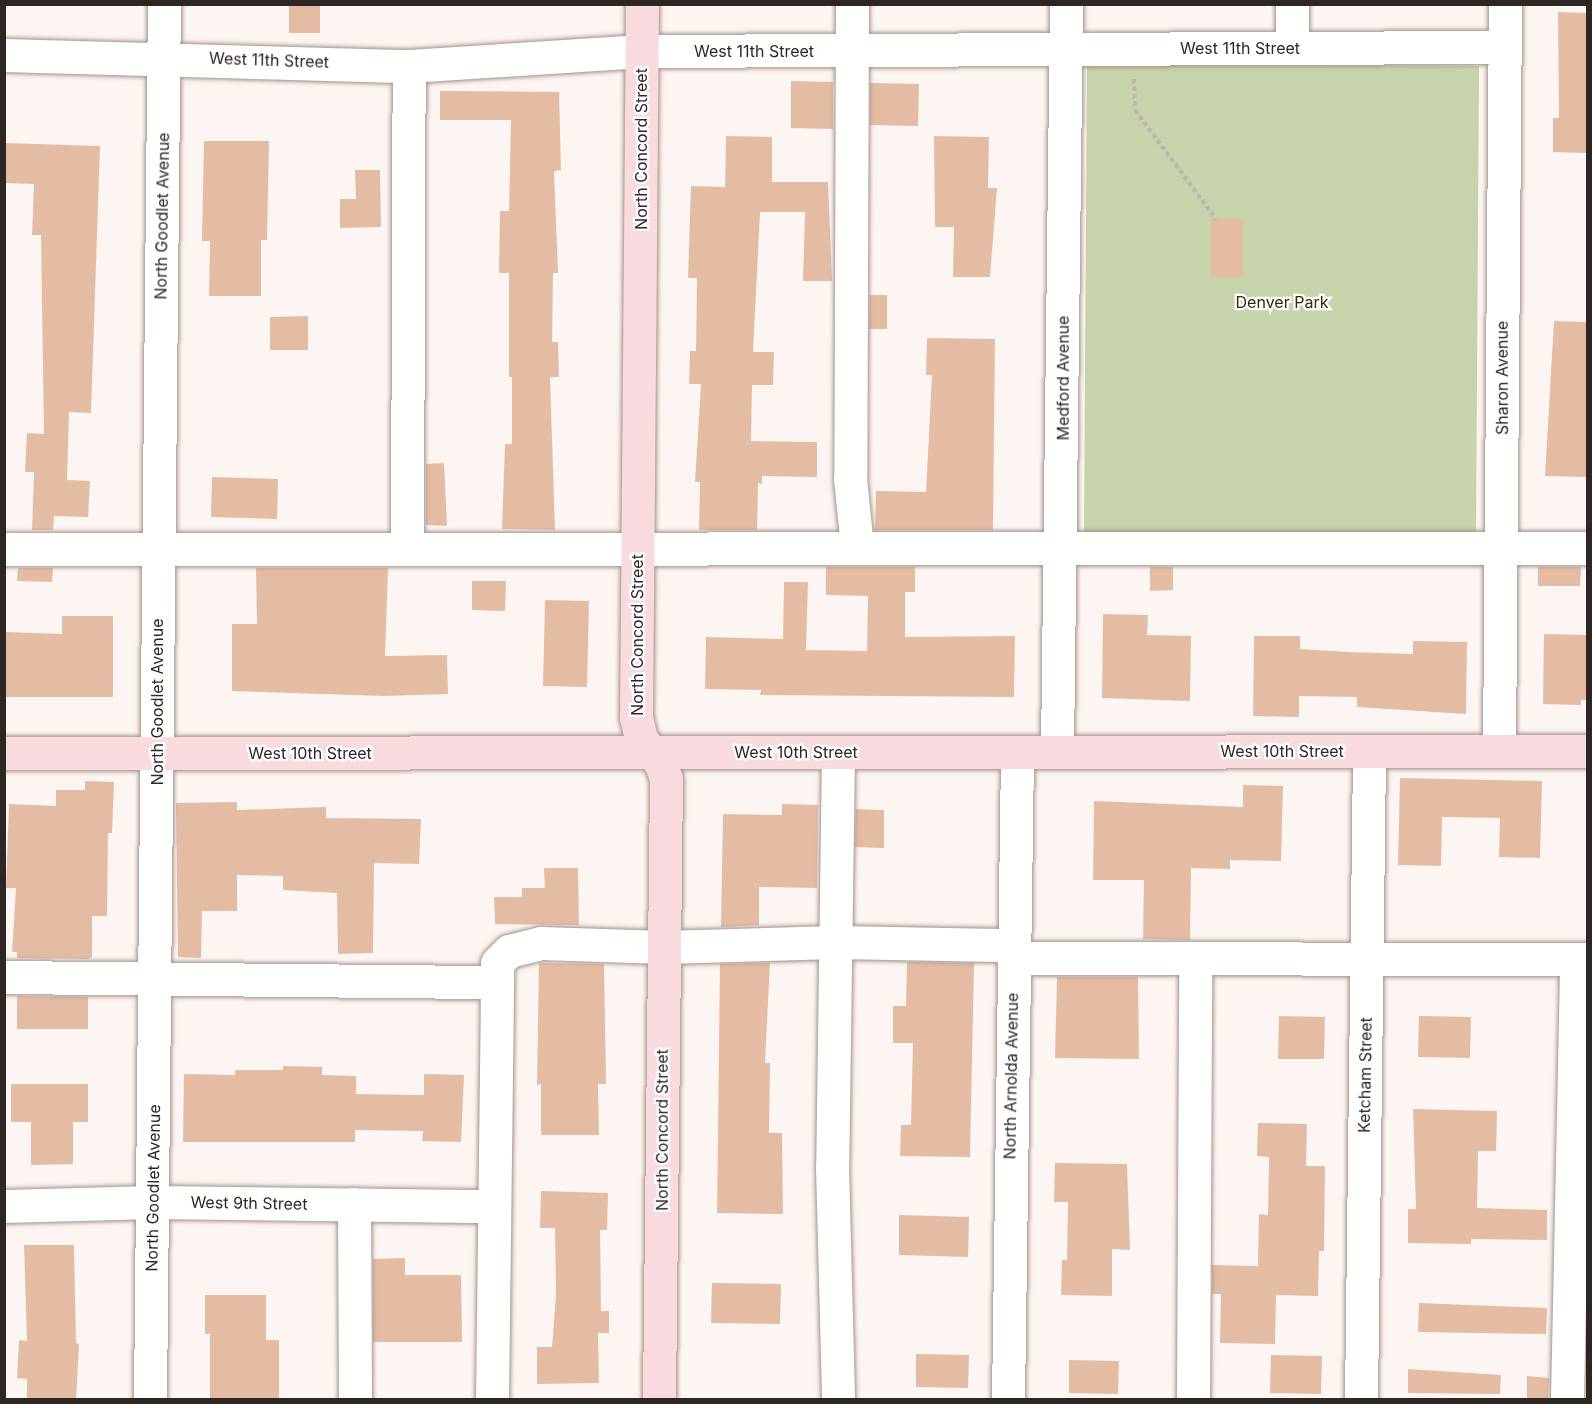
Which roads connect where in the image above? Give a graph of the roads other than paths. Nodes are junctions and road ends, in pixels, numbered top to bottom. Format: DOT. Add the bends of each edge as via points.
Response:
graph roads {
  1 [pos="164,4"];
  2 [pos="642,4"];
  3 [pos="852,4"];
  4 [pos="1066,4"];
  5 [pos="1292,4"];
  6 [pos="1505,4"];
  7 [pos="1504,47"];
  8 [pos="1292,48"];
  9 [pos="1065,49"];
  10 [pos="852,50"];
  11 [pos="642,51"];
  12 [pos="4,55"];
  13 [pos="164,57"];
  14 [pos="409,66"];
  15 [pos="637,547"];
  16 [pos="857,547"];
  17 [pos="407,548"];
  18 [pos="1062,548"];
  19 [pos="1501,548"];
  20 [pos="1587,548"];
  21 [pos="4,549"];
  22 [pos="159,550"];
  23 [pos="1369,751"];
  24 [pos="1499,751"];
  25 [pos="1587,751"];
  26 [pos="651,752"];
  27 [pos="838,752"];
  28 [pos="1017,752"];
  29 [pos="1056,752"];
  30 [pos="4,753"];
  31 [pos="157,753"];
  32 [pos="835,942"];
  33 [pos="664,947"];
  34 [pos="1013,952"];
  35 [pos="1195,959"];
  36 [pos="1582,959"];
  37 [pos="1367,960"];
  38 [pos="4,977"];
  39 [pos="155,978"];
  40 [pos="497,982"];
  41 [pos="153,1202"];
  42 [pos="354,1204"];
  43 [pos="4,1206"];
  44 [pos="493,1206"];
  45 [pos="150,1400"];
  46 [pos="356,1400"];
  47 [pos="492,1400"];
  48 [pos="658,1400"];
  49 [pos="838,1400"];
  50 [pos="1008,1400"];
  51 [pos="1193,1400"];
  52 [pos="1361,1400"];
  53 [pos="1567,1400"];
  1 -- 13 [label="street, North Goodlet Avenue"];
  2 -- 11 [label="main road, North Concord Street"];
  3 -- 10 [label="street"];
  4 -- 9 [label="street, Medford Avenue"];
  5 -- 8 [label="street"];
  6 -- 7 [label="street, Sharon Avenue"];
  7 -- 8 [label="street, West 11th Street"];
  7 -- 19 [label="street, Sharon Avenue"];
  8 -- 9 [label="street, West 11th Street"];
  9 -- 10 [label="street, West 11th Street"];
  9 -- 18 [label="street, Medford Avenue"];
  10 -- 11 [label="street, West 11th Street"];
  10 -- 16 [label="street" via="849,478"];
  11 -- 14 [label="street, West 11th Street"];
  11 -- 15 [label="main road, North Concord Street"];
  12 -- 13 [label="street, West 11th Street"];
  13 -- 14 [label="street, West 11th Street"];
  13 -- 22 [label="street, North Goodlet Avenue"];
  14 -- 17 [label="street"];
  15 -- 16 [label="street"];
  15 -- 17 [label="street" via="609,551"];
  15 -- 26 [label="main road, North Concord Street" via="636,724"];
  16 -- 18 [label="street"];
  17 -- 22 [label="street"];
  18 -- 19 [label="street"];
  18 -- 29 [label="street, Medford Avenue"];
  19 -- 20 [label="street"];
  19 -- 24 [label="street, Sharon Avenue"];
  21 -- 22 [label="street"];
  22 -- 31 [label="street, North Goodlet Avenue"];
  23 -- 24 [label="main road, West 10th Street"];
  23 -- 29 [label="main road, West 10th Street"];
  23 -- 37 [label="street, Ketcham Street"];
  24 -- 25 [label="main road, West 10th Street"];
  26 -- 27 [label="main road, West 10th Street"];
  26 -- 31 [label="main road, West 10th Street"];
  26 -- 33 [label="main road, North Concord Street" via="666,779"];
  27 -- 28 [label="main road, West 10th Street"];
  27 -- 32 [label="street"];
  28 -- 29 [label="main road, West 10th Street"];
  28 -- 34 [label="street, North Arnolda Avenue"];
  30 -- 31 [label="main road, West 10th Street"];
  31 -- 39 [label="street, North Goodlet Avenue"];
  32 -- 33 [label="street"];
  32 -- 34 [label="street"];
  32 -- 49 [label="street" via="832,1166"];
  33 -- 40 [label="street" via="541,944 509,951 497,963"];
  33 -- 48 [label="main road, North Concord Street"];
  34 -- 35 [label="street"];
  34 -- 50 [label="street, North Arnolda Avenue"];
  35 -- 37 [label="street"];
  35 -- 51 [label="street"];
  36 -- 37 [label="street"];
  36 -- 53 [label="street"];
  37 -- 52 [label="street, Ketcham Street"];
  38 -- 39 [label="street"];
  39 -- 40 [label="street"];
  39 -- 41 [label="street, North Goodlet Avenue"];
  40 -- 44 [label="street"];
  41 -- 42 [label="street, West 9th Street"];
  41 -- 43 [label="street, West 9th Street"];
  41 -- 45 [label="street, North Goodlet Avenue"];
  42 -- 44 [label="street, West 9th Street"];
  42 -- 46 [label="street"];
  44 -- 47 [label="street"];
}
